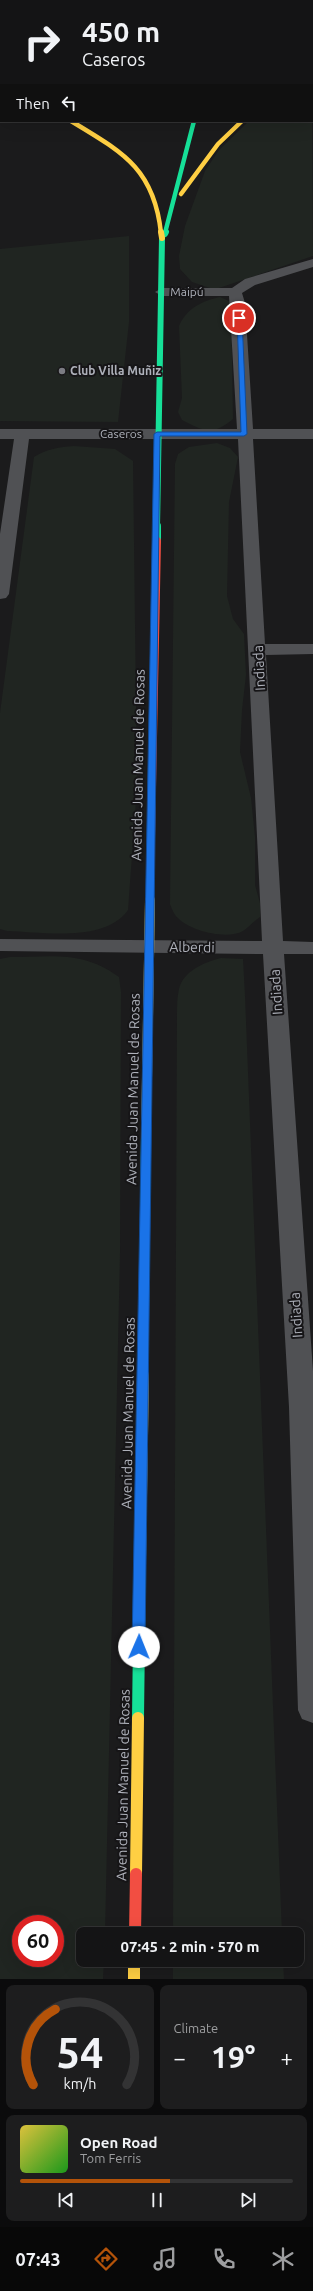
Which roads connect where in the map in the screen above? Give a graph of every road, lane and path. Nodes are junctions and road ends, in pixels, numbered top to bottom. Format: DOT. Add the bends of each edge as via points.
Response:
graph roads {
  1 [pos="72,122"];
  2 [pos="194,122"];
  3 [pos="241,122"];
  4 [pos="175,201"];
  5 [pos="162,245"];
  6 [pos="313,263"];
  7 [pos="276,274"];
  8 [pos="313,275"];
  9 [pos="243,287"];
  10 [pos="162,292"];
  11 [pos="0,434"];
  12 [pos="22,434"];
  13 [pos="157,434"];
  14 [pos="244,434"];
  15 [pos="313,434"];
  16 [pos="0,594"];
  17 [pos="258,650"];
  18 [pos="313,650"];
  19 [pos="0,945"];
  20 [pos="148,946"];
  21 [pos="273,948"];
  22 [pos="313,948"];
  23 [pos="307,1407"];
  24 [pos="313,1710"];
  25 [pos="135,1927"];
  26 [pos="134,1967"];
  27 [pos="134,1979"];
  1 -- 5 [label="main road, Avenida Juan Manuel de Rosas" via="116,151 141,172 158,204"];
  2 -- 4 [label="main road, Avenida Juan Manuel de Rosas"];
  3 -- 4 [label="main road" via="218,144"];
  4 -- 5 [label="main road, Avenida Juan Manuel de Rosas"];
  5 -- 10 [label="main road, Avenida Juan Manuel de Rosas"];
  6 -- 7 [label="street, Maipú"];
  7 -- 8 [label="street"];
  7 -- 9 [label="street, Maipú"];
  9 -- 10 [label="street, Maipú"];
  9 -- 14 [label="street, Indiada" via="238,303"];
  10 -- 13 [label="main road, Avenida Juan Manuel de Rosas"];
  11 -- 12 [label="street, Caseros"];
  12 -- 13 [label="street, Caseros"];
  12 -- 16 [label="street"];
  13 -- 14 [label="street, Caseros"];
  13 -- 20 [label="main road, Avenida Juan Manuel de Rosas"];
  14 -- 15 [label="street, Caseros"];
  14 -- 17 [label="street, Indiada"];
  17 -- 18 [label="street"];
  17 -- 21 [label="street, Indiada"];
  19 -- 20 [label="street, Alberdi"];
  20 -- 21 [label="street, Alberdi"];
  20 -- 25 [label="main road, Avenida Juan Manuel de Rosas"];
  21 -- 22 [label="street, Alberdi"];
  21 -- 23 [label="street, Indiada"];
  23 -- 24 [label="street, Indiada"];
  26 -- 27 [label="main road"];
}
